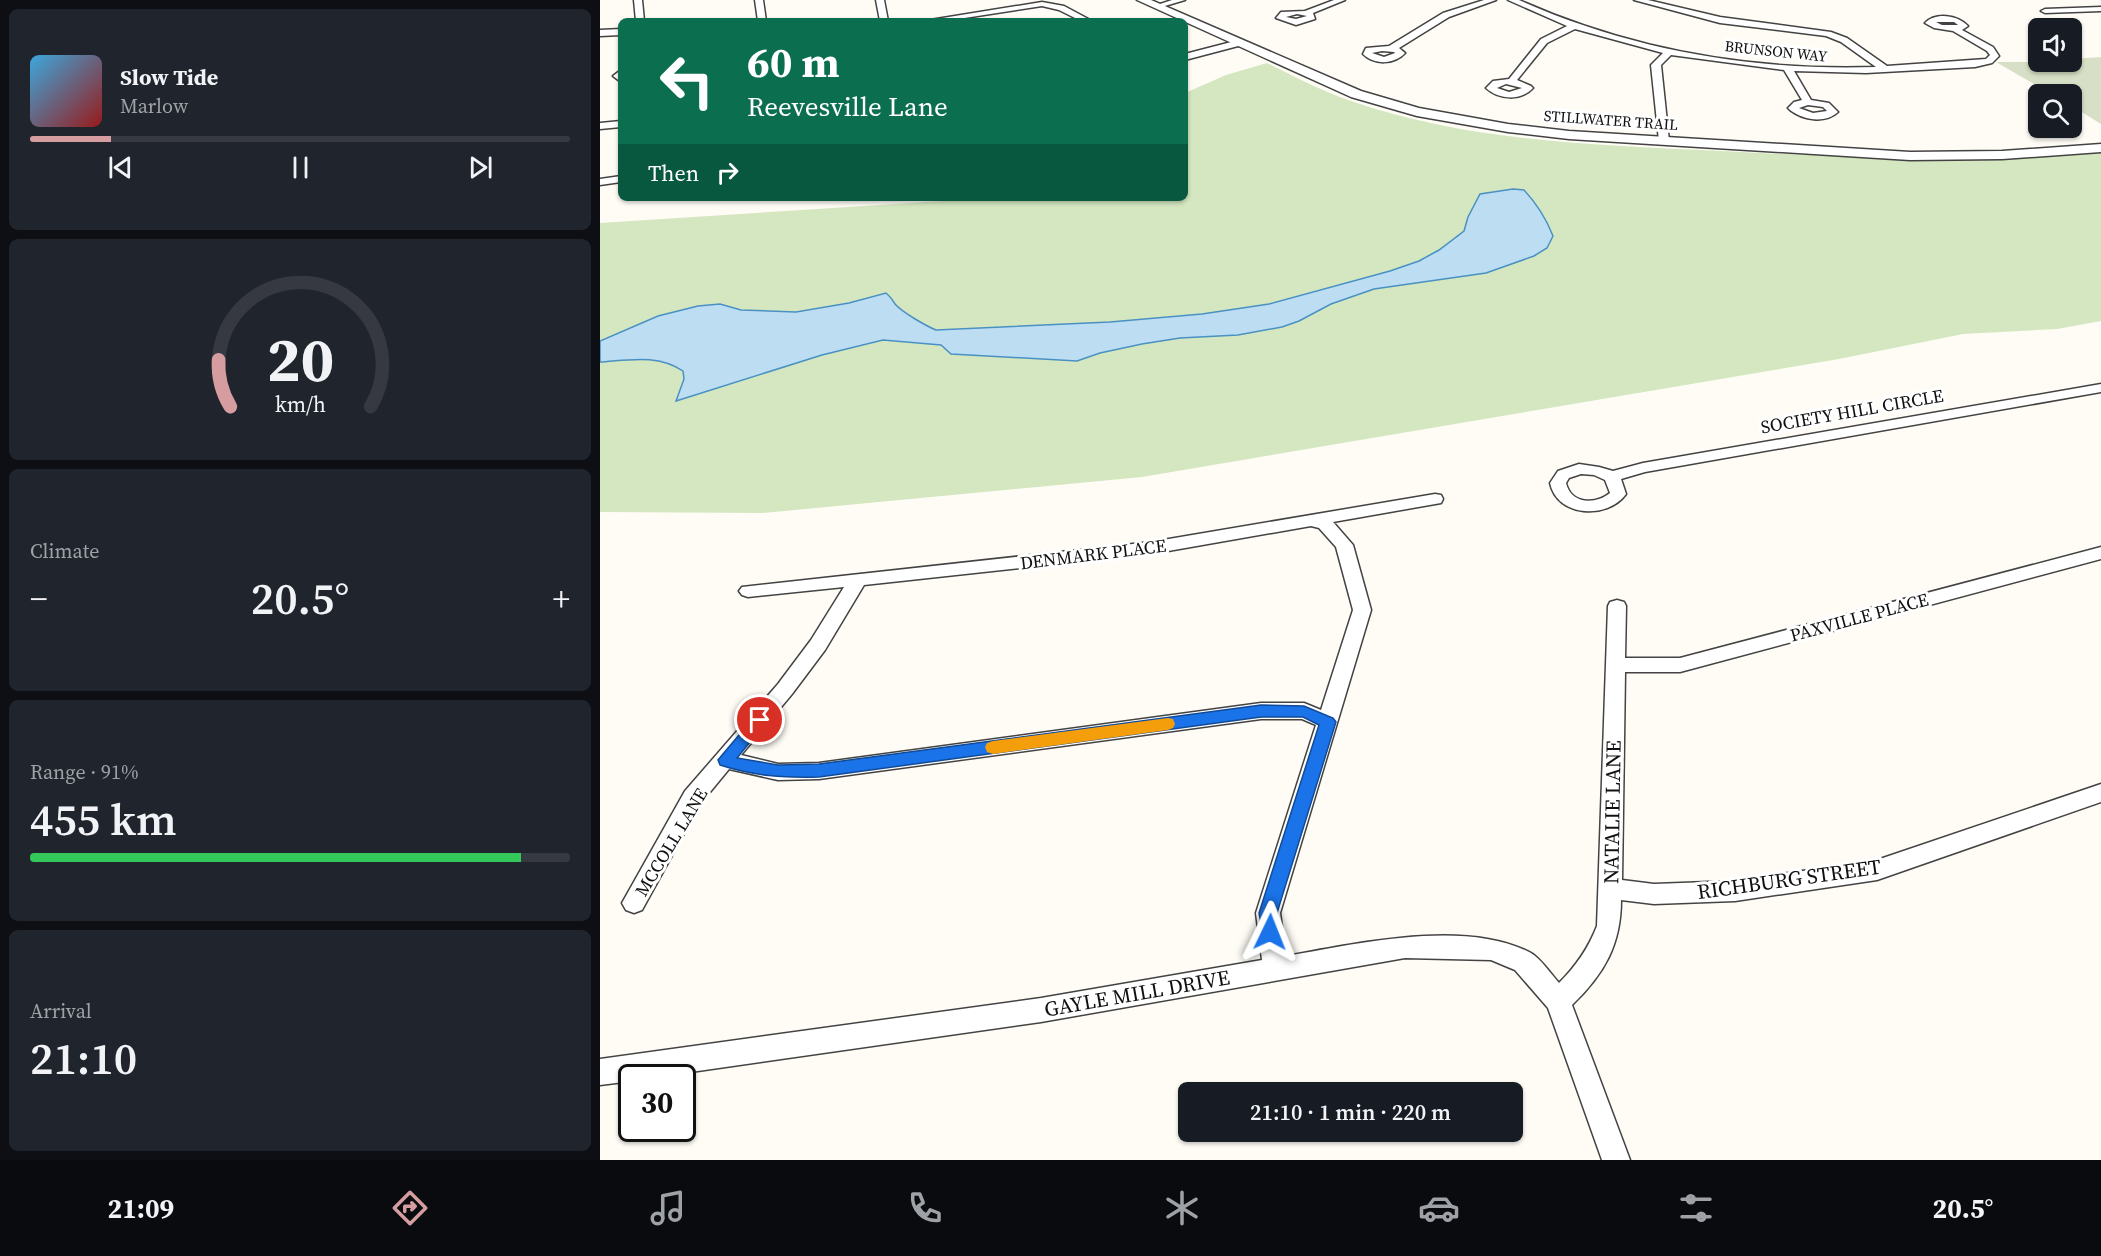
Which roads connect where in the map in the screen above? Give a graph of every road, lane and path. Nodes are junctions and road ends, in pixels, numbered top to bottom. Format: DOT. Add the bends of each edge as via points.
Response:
graph roads {
  1 [pos="638,0"];
  2 [pos="759,0"];
  3 [pos="880,0"];
  4 [pos="1142,0"];
  5 [pos="1181,0"];
  6 [pos="1341,0"];
  7 [pos="1492,0"];
  8 [pos="1512,0"];
  9 [pos="1638,0"];
  10 [pos="1158,6"];
  11 [pos="2088,9"];
  12 [pos="2101,9"];
  13 [pos="2045,12"];
  14 [pos="1306,13"];
  15 [pos="640,18"];
  16 [pos="762,18"];
  17 [pos="883,18"];
  18 [pos="948,18"];
  19 [pos="1082,18"];
  20 [pos="1184,18"];
  21 [pos="2101,19"];
  22 [pos="1188,20"];
  23 [pos="1574,26"];
  24 [pos="1955,29"];
  25 [pos="618,32"];
  26 [pos="600,33"];
  27 [pos="1239,44"];
  28 [pos="1392,48"];
  29 [pos="1670,50"];
  30 [pos="1188,56"];
  31 [pos="1787,68"];
  32 [pos="1885,69"];
  33 [pos="1512,81"];
  34 [pos="1808,102"];
  35 [pos="618,124"];
  36 [pos="600,126"];
  37 [pos="1664,141"];
  38 [pos="2101,148"];
  39 [pos="618,179"];
  40 [pos="600,182"];
  41 [pos="2101,387"];
  42 [pos="1611,477"];
  43 [pos="1435,499"];
  44 [pos="1313,520"];
  45 [pos="2101,553"];
  46 [pos="858,579"];
  47 [pos="748,591"];
  48 [pos="1617,606"];
  49 [pos="1616,665"];
  50 [pos="1328,722"];
  51 [pos="726,760"];
  52 [pos="2101,793"];
  53 [pos="1610,890"];
  54 [pos="634,903"];
  55 [pos="1275,970"];
  56 [pos="1558,1001"];
  57 [pos="600,1072"];
  58 [pos="1616,1160"];
  1 -- 15 [label="street"];
  2 -- 16 [label="street"];
  3 -- 17 [label="street"];
  4 -- 10 [label="street, STILLWATER TRAIL"];
  5 -- 10 [label="street"];
  6 -- 14 [label="street"];
  7 -- 28 [label="street" via="1446,15"];
  8 -- 23 [label="street, BRUNSON WAY"];
  9 -- 32 [label="street" via="1720,20 1828,33"];
  10 -- 20 [label="street, STILLWATER TRAIL"];
  11 -- 12 [label="street"];
  11 -- 13 [label="street"];
  11 -- 21 [label="street"];
  18 -- 19 [label="street" via="1042,4"];
  22 -- 27 [label="street, STILLWATER TRAIL"];
  23 -- 29 [label="street, BRUNSON WAY"];
  23 -- 33 [label="street" via="1542,41"];
  24 -- 32 [label="street, BRUNSON WAY" via="1990,49 1995,56 1975,64"];
  25 -- 26 [label="street"];
  27 -- 30 [label="street"];
  27 -- 37 [label="street, STILLWATER TRAIL" via="1334,86 1417,112 1508,128"];
  29 -- 31 [label="street, BRUNSON WAY"];
  29 -- 37 [label="street" via="1656,65"];
  31 -- 32 [label="street, BRUNSON WAY"];
  31 -- 34 [label="street"];
  35 -- 36 [label="street"];
  37 -- 38 [label="street, STILLWATER TRAIL" via="1910,156"];
  39 -- 40 [label="street"];
  41 -- 42 [label="street, SOCIETY HILL CIRCLE" via="1643,468"];
  43 -- 44 [label="street, DENMARK PLACE"];
  44 -- 46 [label="street, DENMARK PLACE" via="1151,548"];
  44 -- 50 [label="street" via="1325,524 1344,545 1362,610"];
  45 -- 49 [label="street, PAXVILLE PLACE" via="1680,665"];
  46 -- 47 [label="street, DENMARK PLACE"];
  46 -- 51 [label="street, MCCOLL LANE" via="811,654"];
  48 -- 49 [label="street, NATALIE LANE"];
  49 -- 53 [label="street, NATALIE LANE"];
  50 -- 51 [label="street" via="1304,711 1261,711 819,771 778,772"];
  50 -- 55 [label="street" via="1268,913"];
  51 -- 54 [label="street, MCCOLL LANE" via="693,797"];
  52 -- 53 [label="street, RICHBURG STREET" via="1877,870 1735,891 1654,894"];
  53 -- 56 [label="street, NATALIE LANE" via="1609,926 1599,955 1581,981"];
  55 -- 56 [label="street, GAYLE MILL DRIVE" via="1405,947 1492,949 1524,962"];
  55 -- 57 [label="street, GAYLE MILL DRIVE" via="1041,1010"];
  56 -- 58 [label="street, GAYLE MILL DRIVE"];
}
